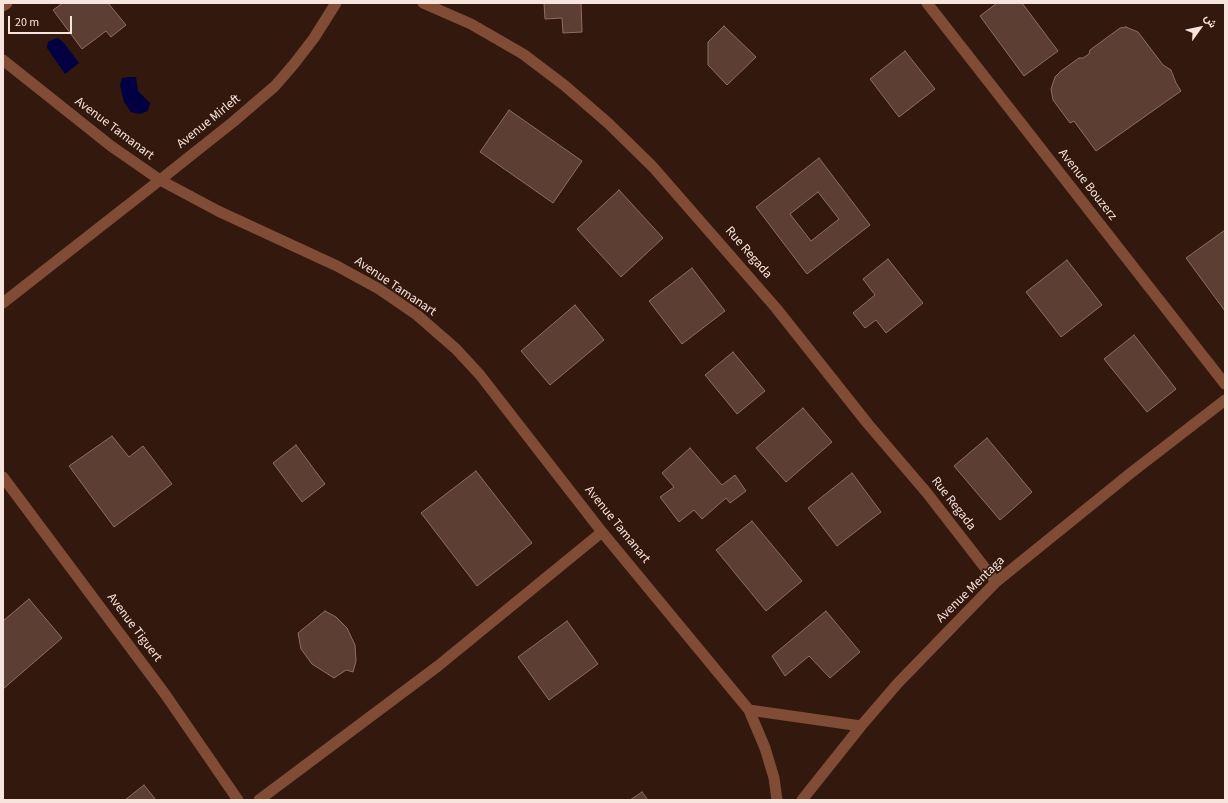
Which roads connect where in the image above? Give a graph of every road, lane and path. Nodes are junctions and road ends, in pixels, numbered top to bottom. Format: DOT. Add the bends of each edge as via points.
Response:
graph roads {
  1 [pos="7,3"];
  2 [pos="336,3"];
  3 [pos="423,3"];
  4 [pos="927,3"];
  5 [pos="3,6"];
  6 [pos="3,60"];
  7 [pos="160,180"];
  8 [pos="3,303"];
  9 [pos="1225,384"];
  10 [pos="1225,400"];
  11 [pos="3,476"];
  12 [pos="602,532"];
  13 [pos="996,582"];
  14 [pos="749,710"];
  15 [pos="861,726"];
  16 [pos="238,800"];
  17 [pos="259,800"];
  18 [pos="776,800"];
  19 [pos="802,800"];
  1 -- 5 [label="street"];
  2 -- 7 [label="street, Avenue Mirleft" via="314,38 275,86"];
  3 -- 13 [label="street, Rue Regada" via="471,24 523,54 608,123 653,167 776,308"];
  4 -- 9 [label="street, Avenue Bouzerz"];
  6 -- 7 [label="street, Avenue Tamanart" via="111,146"];
  7 -- 8 [label="street, Avenue Mirleft"];
  7 -- 12 [label="street, Avenue Tamanart" via="218,211 338,266 379,289 417,315 456,348 480,374"];
  10 -- 13 [label="street, Avenue Mentaga"];
  11 -- 16 [label="street, Avenue Tiguert" via="165,694"];
  12 -- 14 [label="street, Avenue Tamanart"];
  12 -- 17 [label="street" via="438,666"];
  13 -- 15 [label="street, Avenue Mentaga" via="898,683"];
  14 -- 15 [label="street"];
  14 -- 18 [label="street, Avenue Tamanart" via="765,748 774,778"];
  15 -- 19 [label="street, Avenue Mentaga"];
}
